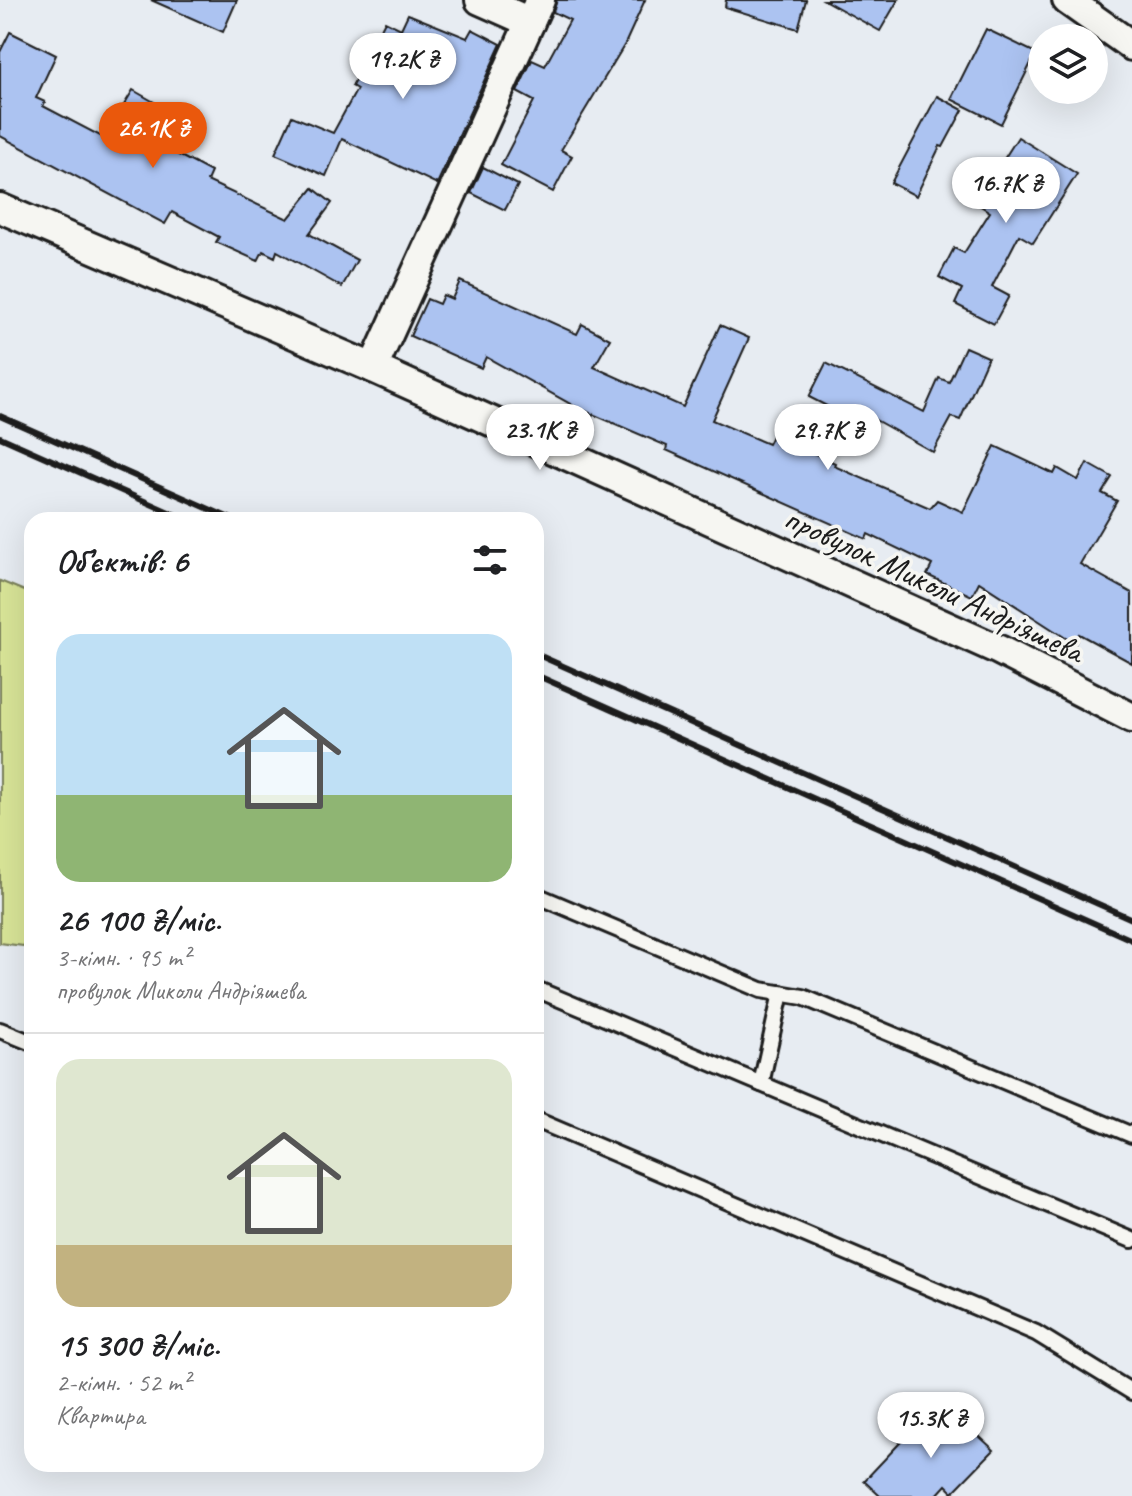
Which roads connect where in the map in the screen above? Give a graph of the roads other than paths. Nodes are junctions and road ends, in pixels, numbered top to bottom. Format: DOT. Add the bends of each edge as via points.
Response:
graph roads {
  1 [pos="480,0"];
  2 [pos="1067,0"];
  3 [pos="535,11"];
  4 [pos="1132,46"];
  5 [pos="0,208"];
  6 [pos="373,368"];
  7 [pos="1132,718"];
  8 [pos="544,898"];
  9 [pos="544,992"];
  10 [pos="781,993"];
  11 [pos="0,1030"];
  12 [pos="24,1040"];
  13 [pos="761,1084"];
  14 [pos="544,1123"];
  15 [pos="1132,1135"];
  16 [pos="1132,1240"];
  17 [pos="1132,1392"];
  1 -- 3 [label="street"];
  2 -- 4 [label="street"];
  3 -- 6 [label="street"];
  5 -- 6 [label="street, провулок Миколи Андріяшева"];
  6 -- 7 [label="street, провулок Миколи Андріяшева" via="999,650"];
  8 -- 10 [label="lane" via="761,990"];
  9 -- 13 [label="lane"];
  10 -- 13 [label="lane"];
  10 -- 15 [label="lane" via="803,997"];
  11 -- 12 [label="lane"];
  13 -- 16 [label="lane"];
  14 -- 17 [label="lane" via="1036,1333"];
}
